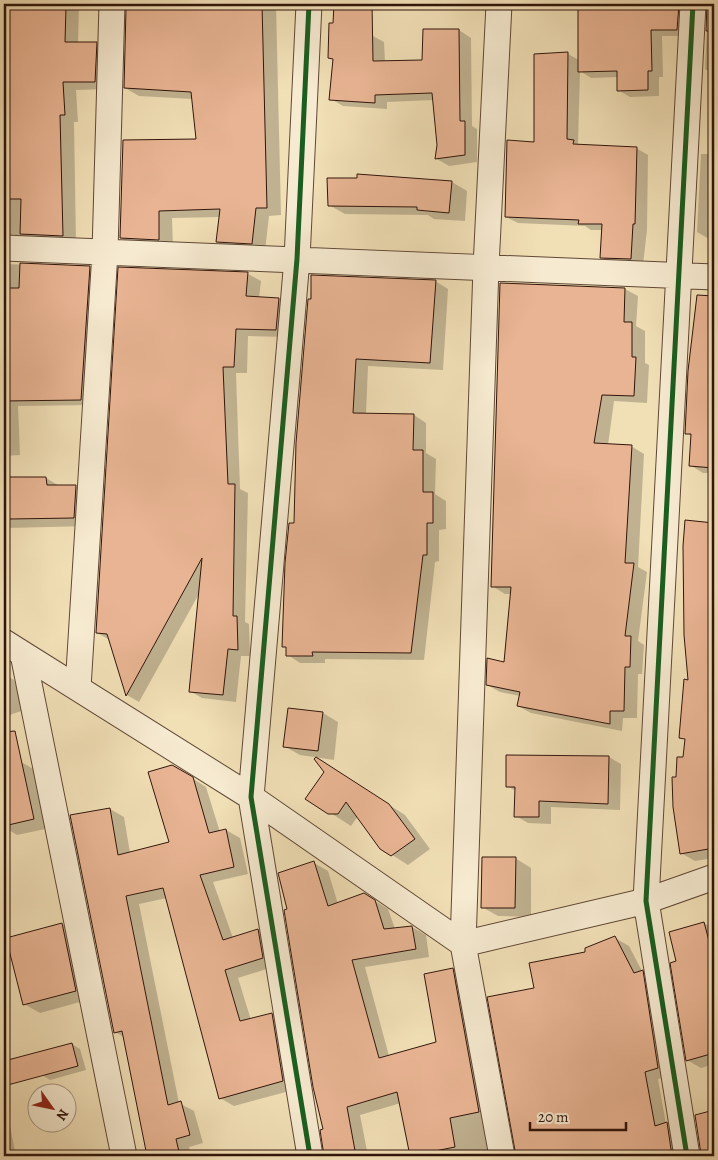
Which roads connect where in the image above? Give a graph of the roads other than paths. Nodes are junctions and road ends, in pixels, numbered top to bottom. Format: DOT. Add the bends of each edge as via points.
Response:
graph roads {
  1 [pos="112,4"];
  2 [pos="309,4"];
  3 [pos="500,4"];
  4 [pos="693,4"];
  5 [pos="4,248"];
  6 [pos="105,252"];
  7 [pos="296,259"];
  8 [pos="486,267"];
  9 [pos="678,275"];
  10 [pos="714,277"];
  11 [pos="13,648"];
  12 [pos="78,688"];
  13 [pos="251,798"];
  14 [pos="714,877"];
  15 [pos="646,901"];
  16 [pos="463,944"];
  17 [pos="124,1156"];
  18 [pos="310,1156"];
  19 [pos="502,1156"];
  20 [pos="686,1156"];
  1 -- 6 [label="street"];
  2 -- 7 [label="street"];
  3 -- 8 [label="street"];
  4 -- 9 [label="street"];
  5 -- 6 [label="street"];
  6 -- 7 [label="street"];
  6 -- 12 [label="street"];
  7 -- 8 [label="street"];
  7 -- 13 [label="street"];
  8 -- 9 [label="street"];
  8 -- 16 [label="street"];
  9 -- 10 [label="street"];
  9 -- 15 [label="street"];
  11 -- 12 [label="street"];
  11 -- 17 [label="street"];
  12 -- 13 [label="street"];
  13 -- 16 [label="street"];
  13 -- 18 [label="street"];
  14 -- 15 [label="street"];
  15 -- 16 [label="street"];
  15 -- 20 [label="street"];
  16 -- 19 [label="street"];
}
